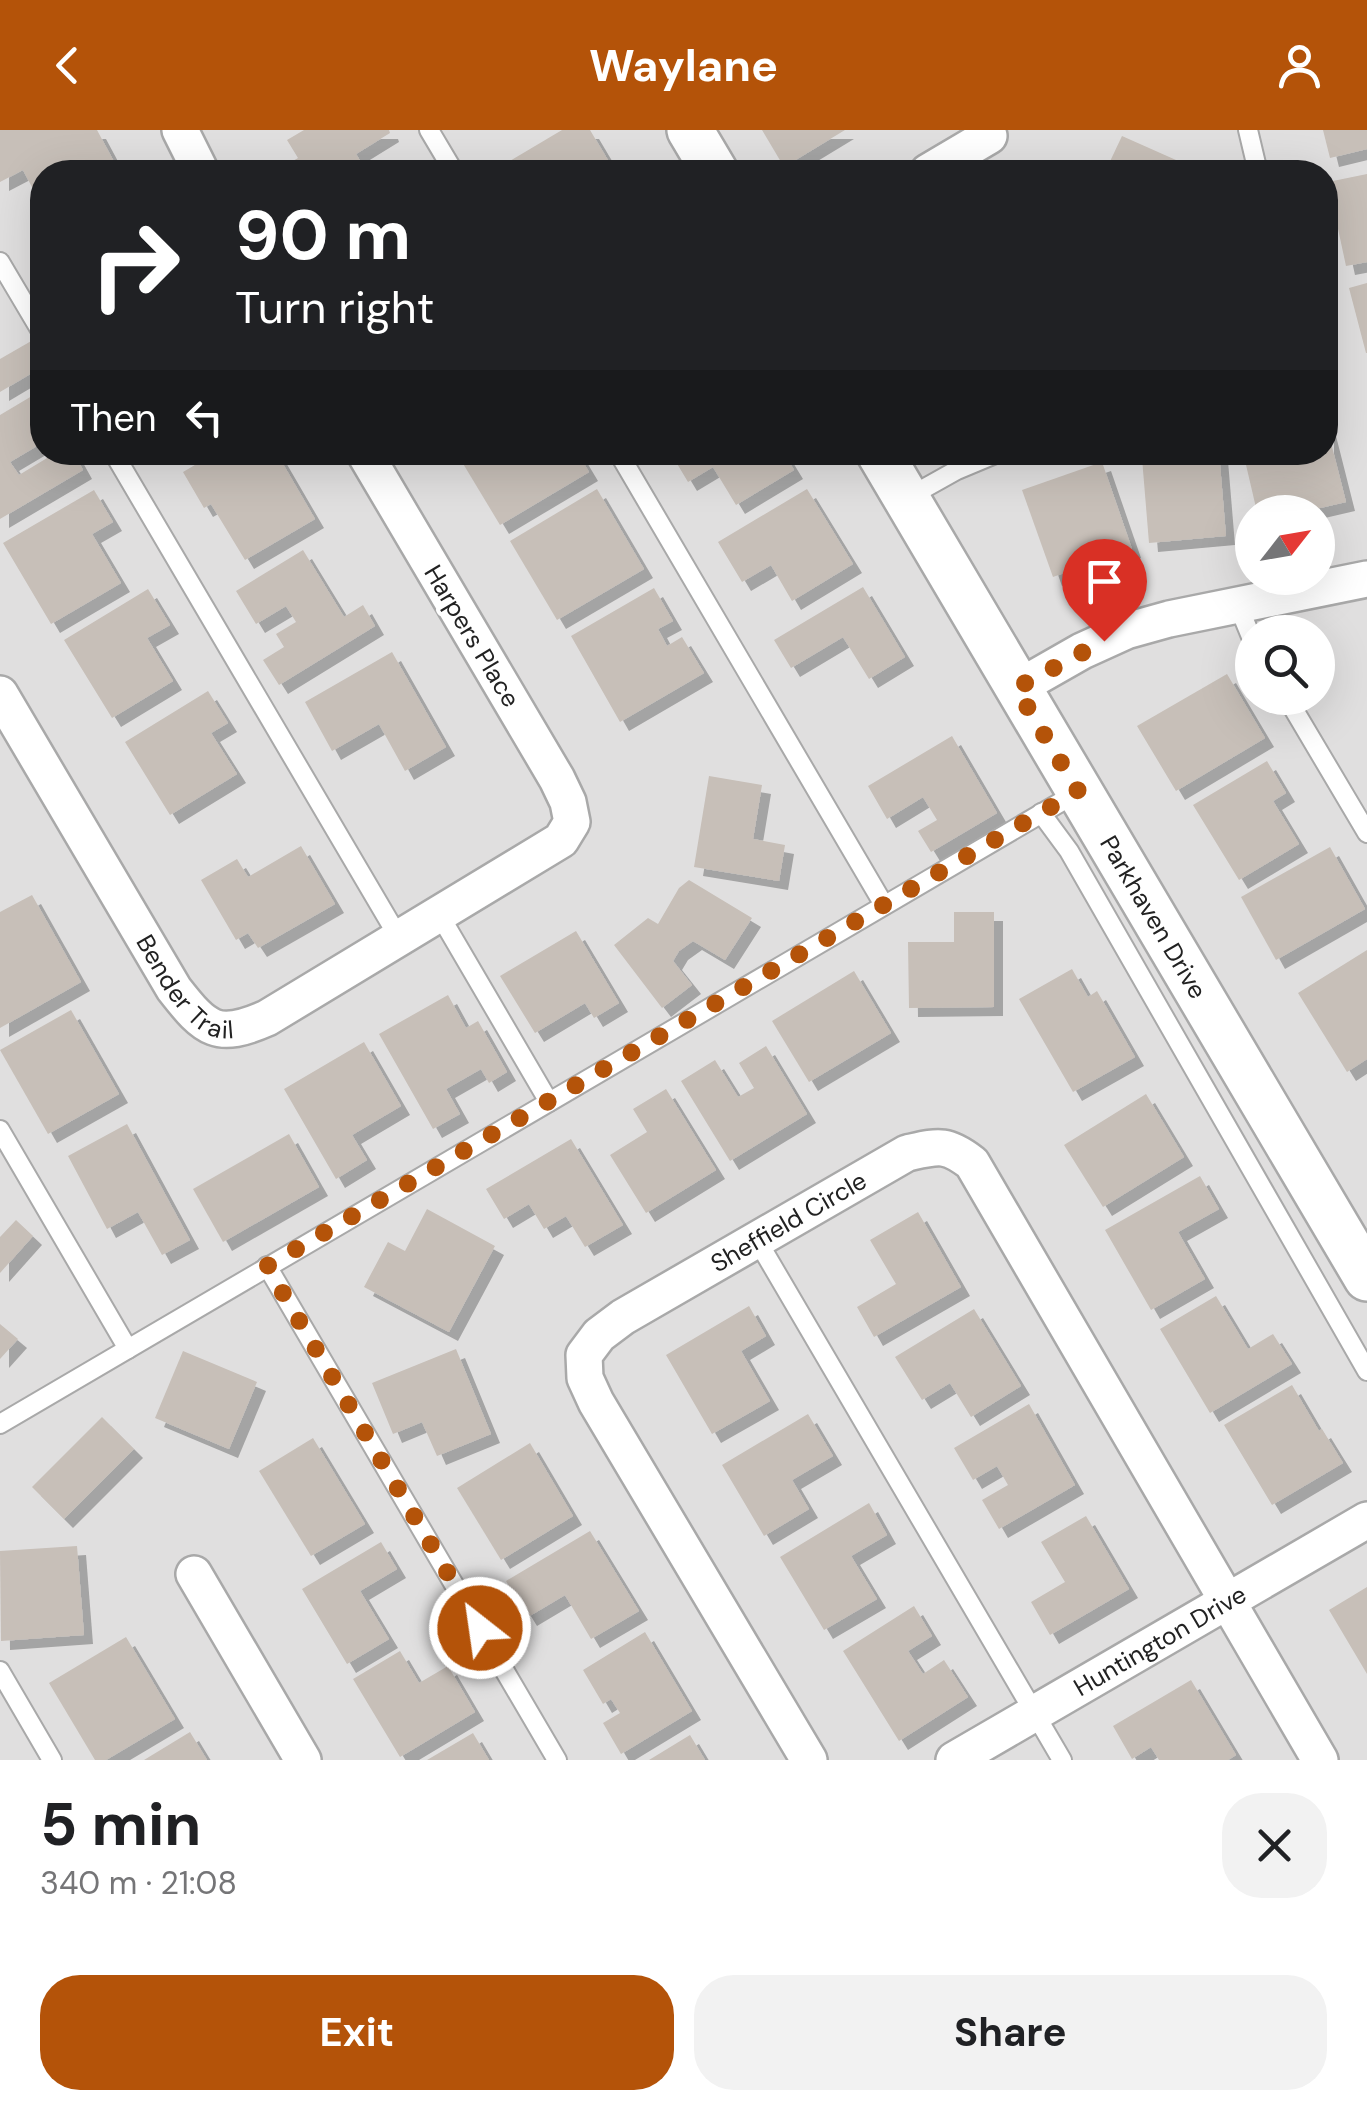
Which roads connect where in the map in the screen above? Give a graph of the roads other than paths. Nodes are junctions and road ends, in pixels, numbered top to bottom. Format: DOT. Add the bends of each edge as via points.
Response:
graph roads {
  1 [pos="180,130"];
  2 [pos="430,130"];
  3 [pos="690,130"];
  4 [pos="1248,130"];
  5 [pos="990,136"];
  6 [pos="195,160"];
  7 [pos="447,160"];
  8 [pos="708,160"];
  9 [pos="949,160"];
  10 [pos="1255,160"];
  11 [pos="0,262"];
  12 [pos="30,313"];
  13 [pos="121,465"];
  14 [pos="372,465"];
  15 [pos="626,465"];
  16 [pos="886,465"];
  17 [pos="969,465"];
  18 [pos="906,499"];
  19 [pos="1367,579"];
  20 [pos="1238,605"];
  21 [pos="1242,615"];
  22 [pos="1016,688"];
  23 [pos="0,694"];
  24 [pos="1297,715"];
  25 [pos="1060,802"];
  26 [pos="572,822"];
  27 [pos="1367,833"];
  28 [pos="884,905"];
  29 [pos="439,914"];
  30 [pos="399,938"];
  31 [pos="549,1102"];
  32 [pos="0,1130"];
  33 [pos="757,1240"];
  34 [pos="267,1266"];
  35 [pos="1367,1278"];
  36 [pos="128,1349"];
  37 [pos="1367,1371"];
  38 [pos="0,1424"];
  39 [pos="1367,1520"];
  40 [pos="194,1574"];
  41 [pos="1228,1600"];
  42 [pos="0,1672"];
  43 [pos="1035,1713"];
  44 [pos="52,1760"];
  45 [pos="303,1760"];
  46 [pos="557,1760"];
  47 [pos="809,1760"];
  48 [pos="954,1760"];
  49 [pos="1062,1760"];
  50 [pos="1320,1760"];
  1 -- 6 [label="street"];
  2 -- 7 [label="lane"];
  3 -- 8 [label="street"];
  4 -- 10 [label="lane"];
  5 -- 9 [label="street"];
  11 -- 12 [label="lane"];
  13 -- 30 [label="lane"];
  14 -- 26 [label="street, Harpers Place" via="557,778"];
  15 -- 28 [label="lane"];
  16 -- 18 [label="street, Parkhaven Drive"];
  17 -- 18 [label="lane"];
  18 -- 22 [label="street, Parkhaven Drive"];
  19 -- 20 [label="street"];
  20 -- 21 [label="lane"];
  20 -- 22 [label="street" via="1126,631"];
  22 -- 25 [label="street, Parkhaven Drive"];
  23 -- 30 [label="street, Bender Trail" via="174,989 194,1016 216,1030 267,1018"];
  24 -- 27 [label="lane"];
  25 -- 28 [label="lane"];
  25 -- 35 [label="street, Parkhaven Drive"];
  25 -- 37 [label="lane" via="1069,851"];
  26 -- 29 [label="street, Bender Trail" via="561,840"];
  28 -- 31 [label="lane"];
  29 -- 30 [label="street, Bender Trail"];
  29 -- 31 [label="lane"];
  31 -- 34 [label="lane"];
  32 -- 36 [label="lane"];
  33 -- 41 [label="street, Sheffield Circle" via="907,1153 953,1148 986,1184"];
  33 -- 43 [label="lane"];
  33 -- 47 [label="street, Sheffield Circle" via="599,1335 584,1355 585,1378"];
  34 -- 36 [label="lane"];
  34 -- 46 [label="lane"];
  36 -- 38 [label="lane"];
  39 -- 41 [label="street, Huntington Drive"];
  40 -- 45 [label="street"];
  41 -- 43 [label="street, Huntington Drive"];
  41 -- 50 [label="street"];
  42 -- 44 [label="lane"];
  43 -- 48 [label="street, Huntington Drive"];
  43 -- 49 [label="lane"];
}
